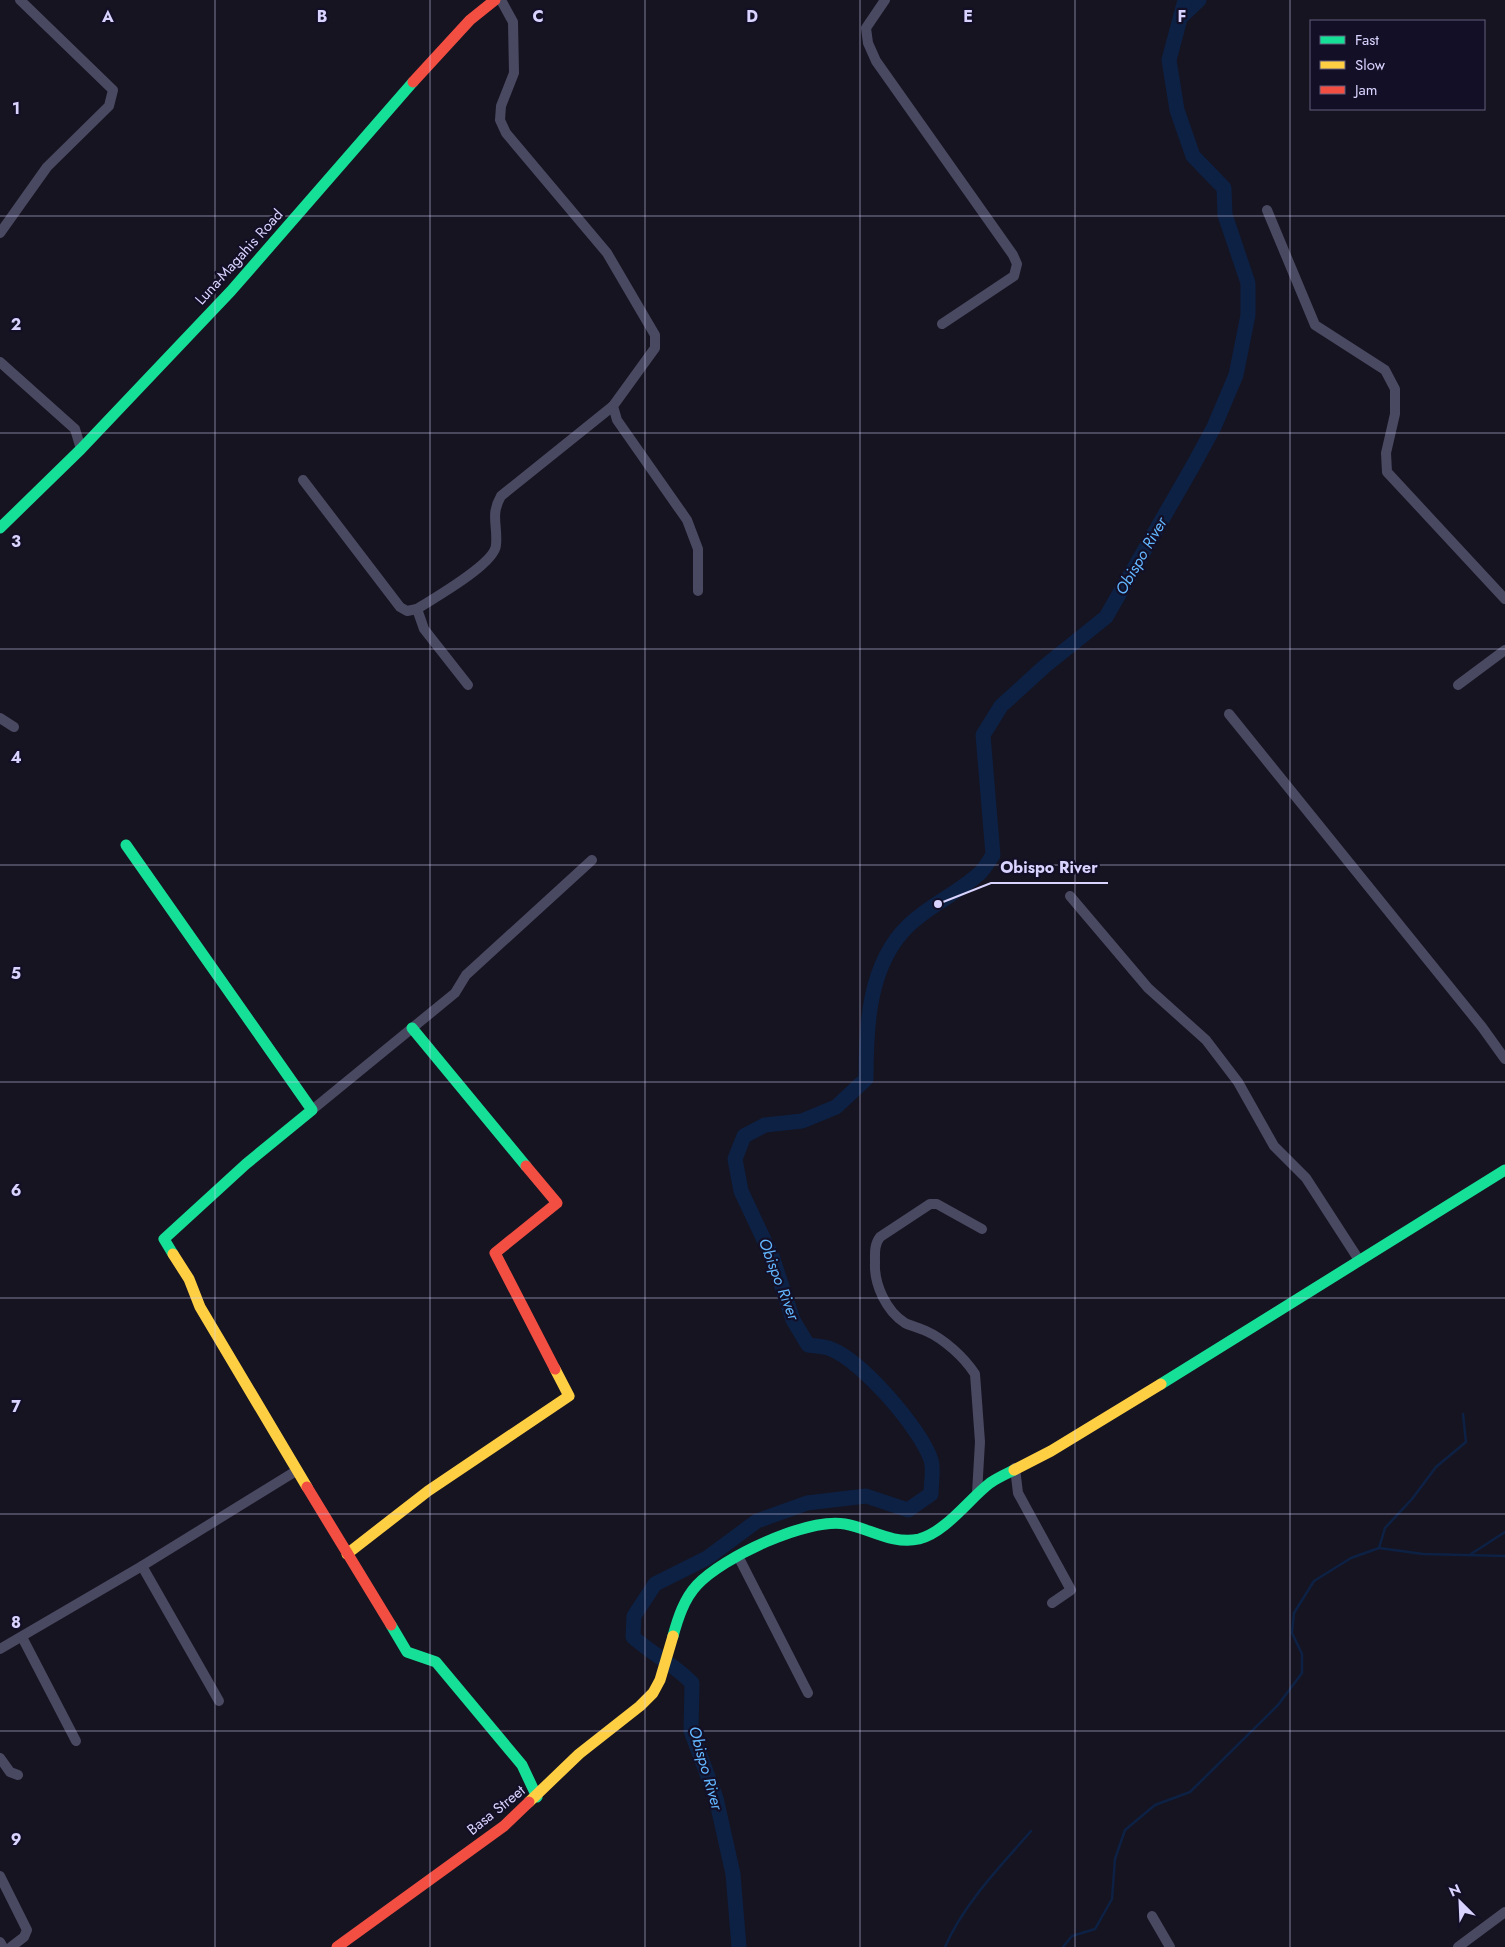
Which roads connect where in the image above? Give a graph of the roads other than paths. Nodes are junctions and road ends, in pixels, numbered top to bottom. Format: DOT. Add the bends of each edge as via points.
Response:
graph roads {
  1 [pos="20,0"];
  2 [pos="495,0"];
  3 [pos="500,0"];
  4 [pos="885,0"];
  5 [pos="1267,210"];
  6 [pos="0,233"];
  7 [pos="942,324"];
  8 [pos="0,362"];
  9 [pos="613,406"];
  10 [pos="81,449"];
  11 [pos="303,480"];
  12 [pos="0,528"];
  13 [pos="698,591"];
  14 [pos="1505,599"];
  15 [pos="417,609"];
  16 [pos="1505,650"];
  17 [pos="468,685"];
  18 [pos="1458,685"];
  19 [pos="1229,714"];
  20 [pos="0,718"];
  21 [pos="14,727"];
  22 [pos="126,845"];
  23 [pos="592,860"];
  24 [pos="1070,896"];
  25 [pos="412,1028"];
  26 [pos="1505,1059"];
  27 [pos="312,1110"];
  28 [pos="1505,1170"];
  29 [pos="982,1229"];
  30 [pos="1359,1260"];
  31 [pos="1015,1468"];
  32 [pos="296,1471"];
  33 [pos="977,1493"];
  34 [pos="347,1554"];
  35 [pos="738,1556"];
  36 [pos="142,1566"];
  37 [pos="1052,1603"];
  38 [pos="22,1637"];
  39 [pos="0,1649"];
  40 [pos="808,1693"];
  41 [pos="219,1702"];
  42 [pos="76,1741"];
  43 [pos="0,1758"];
  44 [pos="18,1775"];
  45 [pos="536,1797"];
  46 [pos="0,1876"];
  47 [pos="1505,1912"];
  48 [pos="1152,1916"];
  49 [pos="0,1942"];
  50 [pos="2,1947"];
  51 [pos="11,1947"];
  52 [pos="337,1947"];
  53 [pos="1170,1947"];
  54 [pos="1458,1947"];
  1 -- 6 [label="street" via="113,90 109,106 47,167"];
  2 -- 10 [label="street, Luna-Magahis Road" via="470,20 231,291"];
  3 -- 9 [label="street" via="513,22 514,73 500,113 506,133 607,253 655,335 655,348"];
  4 -- 7 [label="street" via="866,28 876,61 1014,255 1017,264 1014,276"];
  5 -- 14 [label="street" via="1315,325 1385,370 1395,389 1395,414 1386,453 1387,472"];
  8 -- 10 [label="street" via="75,429"];
  9 -- 13 [label="street" via="617,420 687,520 698,549"];
  9 -- 15 [label="street" via="501,496 494,508 494,552 476,571"];
  10 -- 12 [label="street, Luna-Magahis Road"];
  11 -- 15 [label="street" via="400,607 407,611"];
  15 -- 17 [label="street" via="424,629"];
  16 -- 18 [label="street"];
  19 -- 26 [label="street"];
  20 -- 21 [label="street"];
  22 -- 27 [label="street"];
  23 -- 25 [label="street" via="466,975 455,993"];
  24 -- 30 [label="street" via="1148,988 1206,1040 1238,1082 1274,1146 1306,1178"];
  25 -- 27 [label="street"];
  25 -- 34 [label="street" via="557,1203 495,1253 569,1396 428,1491"];
  27 -- 32 [label="street" via="164,1238 258,1410"];
  28 -- 30 [label="street, Basa Street"];
  29 -- 33 [label="street" via="938,1204 930,1204 880,1237 876,1244 874,1276 877,1287 905,1323 940,1338 975,1374 980,1442"];
  30 -- 31 [label="street, Basa Street" via="1051,1451"];
  31 -- 33 [label="street, Basa Street"];
  31 -- 37 [label="street" via="1018,1493 1072,1590"];
  32 -- 34 [label="street"];
  32 -- 36 [label="street"];
  33 -- 35 [label="street, Basa Street" via="957,1514 918,1539 883,1537 845,1524 821,1524 804,1527"];
  34 -- 45 [label="street" via="407,1652 436,1662 522,1765"];
  35 -- 40 [label="street"];
  35 -- 45 [label="street, Basa Street" via="718,1567 694,1589 679,1615 660,1680 653,1693 579,1754"];
  36 -- 38 [label="street"];
  36 -- 41 [label="street"];
  38 -- 39 [label="street"];
  38 -- 42 [label="street"];
  43 -- 44 [label="street" via="10,1772"];
  45 -- 52 [label="street, Basa Street" via="504,1826"];
  46 -- 51 [label="street" via="28,1930"];
  47 -- 54 [label="street"];
  48 -- 53 [label="street"];
  49 -- 50 [label="street"];
}
